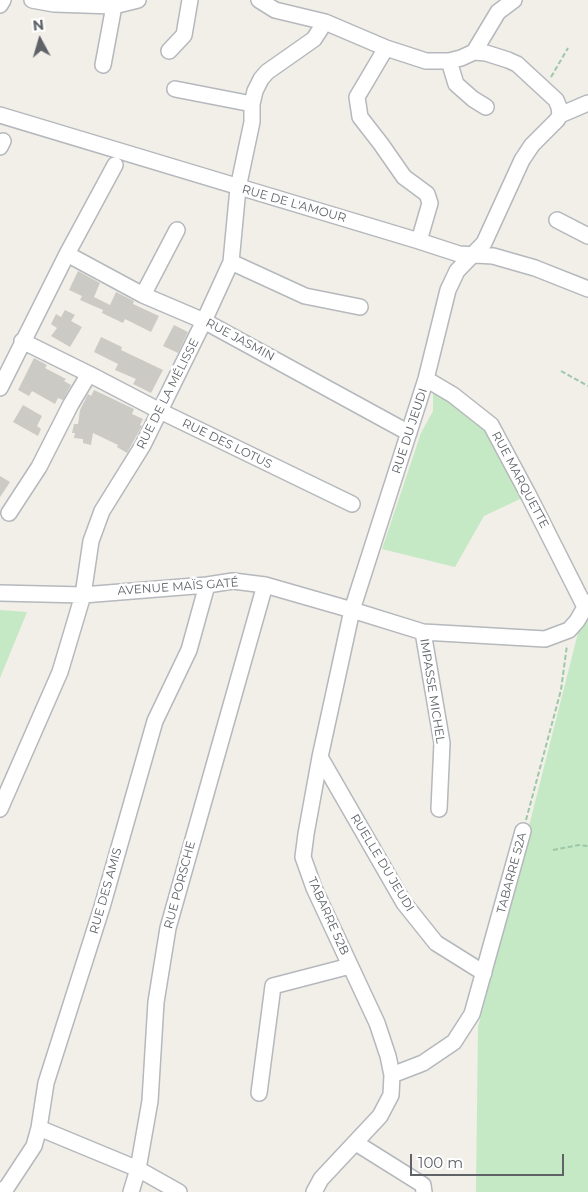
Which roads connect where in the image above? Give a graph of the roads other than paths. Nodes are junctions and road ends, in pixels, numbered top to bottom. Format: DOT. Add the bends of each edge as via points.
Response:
graph roads {
  1 [pos="3,0"];
  2 [pos="32,0"];
  3 [pos="138,0"];
  4 [pos="190,0"];
  5 [pos="260,0"];
  6 [pos="514,0"];
  7 [pos="0,5"];
  8 [pos="114,6"];
  9 [pos="325,22"];
  10 [pos="386,48"];
  11 [pos="168,50"];
  12 [pos="474,52"];
  13 [pos="449,61"];
  14 [pos="103,65"];
  15 [pos="174,89"];
  16 [pos="588,103"];
  17 [pos="252,104"];
  18 [pos="486,107"];
  19 [pos="0,115"];
  20 [pos="560,115"];
  21 [pos="115,166"];
  22 [pos="238,188"];
  23 [pos="557,220"];
  24 [pos="177,230"];
  25 [pos="588,236"];
  26 [pos="419,241"];
  27 [pos="67,254"];
  28 [pos="471,255"];
  29 [pos="231,262"];
  30 [pos="588,289"];
  31 [pos="143,295"];
  32 [pos="360,307"];
  33 [pos="204,321"];
  34 [pos="22,341"];
  35 [pos="89,374"];
  36 [pos="426,379"];
  37 [pos="0,388"];
  38 [pos="160,412"];
  39 [pos="409,433"];
  40 [pos="352,504"];
  41 [pos="9,513"];
  42 [pos="207,585"];
  43 [pos="265,586"];
  44 [pos="0,593"];
  45 [pos="83,594"];
  46 [pos="586,605"];
  47 [pos="352,610"];
  48 [pos="423,632"];
  49 [pos="320,758"];
  50 [pos="0,809"];
  51 [pos="439,809"];
  52 [pos="523,831"];
  53 [pos="350,966"];
  54 [pos="484,974"];
  55 [pos="392,1075"];
  56 [pos="259,1093"];
  57 [pos="39,1128"];
  58 [pos="356,1143"];
  59 [pos="138,1169"];
  60 [pos="0,1192"];
  61 [pos="131,1192"];
  62 [pos="179,1192"];
  63 [pos="314,1192"];
  64 [pos="424,1192"];
  1 -- 7 [label="street"];
  2 -- 8 [label="street"];
  3 -- 8 [label="street"];
  4 -- 11 [label="street" via="184,35"];
  5 -- 9 [label="street" via="275,10"];
  6 -- 12 [label="street" via="498,12"];
  8 -- 14 [label="street"];
  9 -- 10 [label="street"];
  9 -- 17 [label="street, RUE DE LA MÉLISSE" via="314,39 261,78"];
  10 -- 13 [label="street" via="426,61"];
  10 -- 26 [label="street" via="357,97 360,117 404,177 427,194 430,203"];
  12 -- 13 [label="street"];
  12 -- 20 [label="street" via="517,64 556,100"];
  13 -- 18 [label="street" via="456,84"];
  15 -- 17 [label="street"];
  16 -- 20 [label="street"];
  17 -- 22 [label="street, RUE DE LA MÉLISSE" via="252,122"];
  19 -- 22 [label="street, RUE DE L'AMOUR"];
  20 -- 28 [label="street, RUE DU JEUDI" via="522,160 484,243"];
  21 -- 27 [label="street"];
  22 -- 26 [label="street, RUE DE L'AMOUR"];
  22 -- 29 [label="street, RUE DE LA MÉLISSE"];
  23 -- 25 [label="street"];
  24 -- 31 [label="street"];
  26 -- 28 [label="street, RUE DE L'AMOUR" via="448,252"];
  27 -- 31 [label="street, RUE JASMIN"];
  27 -- 34 [label="street"];
  28 -- 30 [label="street, RUE DE L'AMOUR" via="493,256 535,268"];
  28 -- 36 [label="street, RUE DU JEUDI" via="457,271 448,290"];
  29 -- 32 [label="street" via="305,296"];
  29 -- 33 [label="street, RUE DE LA MÉLISSE"];
  31 -- 33 [label="street, RUE JASMIN"];
  33 -- 38 [label="street, RUE DE LA MÉLISSE"];
  33 -- 39 [label="street, RUE JASMIN"];
  34 -- 35 [label="street, RUE DES LOTUS"];
  34 -- 37 [label="street"];
  35 -- 38 [label="street, RUE DES LOTUS"];
  35 -- 41 [label="street" via="39,467"];
  36 -- 39 [label="street, RUE DU JEUDI"];
  36 -- 46 [label="street, RUE MARQUETTE" via="491,424"];
  38 -- 40 [label="street, RUE DES LOTUS"];
  38 -- 45 [label="street, RUE DE LA MÉLISSE" via="102,511 91,541"];
  39 -- 47 [label="street, RUE DU JEUDI"];
  42 -- 43 [label="street, AVENUE MAÏS GATÉ" via="233,581"];
  42 -- 45 [label="street, AVENUE MAÏS GATÉ"];
  42 -- 57 [label="street, RUE DES AMIS" via="190,650 155,722 102,908 46,1083"];
  43 -- 47 [label="street, AVENUE MAÏS GATÉ"];
  43 -- 59 [label="street, RUE PORSCHE" via="168,928 156,1002 150,1101"];
  44 -- 45 [label="street, AVENUE MAÏS GATÉ"];
  45 -- 50 [label="street, RUE DE LA MÉLISSE" via="60,672"];
  46 -- 48 [label="street, AVENUE MAÏS GATÉ" via="569,630 545,639"];
  47 -- 48 [label="street, AVENUE MAÏS GATÉ"];
  47 -- 49 [label="street, TABARRE 52B"];
  48 -- 51 [label="street, IMPASSE MICHEL" via="442,743"];
  49 -- 53 [label="street, TABARRE 52B" via="304,857 314,888"];
  49 -- 54 [label="street, RUELLE DU JEUDI" via="404,903 436,943"];
  52 -- 54 [label="street, TABARRE 52A"];
  53 -- 55 [label="street, TABARRE 52B" via="377,1023"];
  53 -- 56 [label="street" via="273,986"];
  54 -- 55 [label="street, TABARRE 52A" via="472,1014 454,1042 423,1063"];
  55 -- 58 [label="street, TABARRE 52B" via="391,1095 380,1116"];
  57 -- 59 [label="street"];
  57 -- 60 [label="street, RUE DES AMIS" via="34,1146 7,1187"];
  58 -- 63 [label="street, TABARRE 52B" via="321,1179"];
  58 -- 64 [label="street" via="423,1185"];
  59 -- 61 [label="street, RUE PORSCHE"];
  59 -- 62 [label="street"];
}
